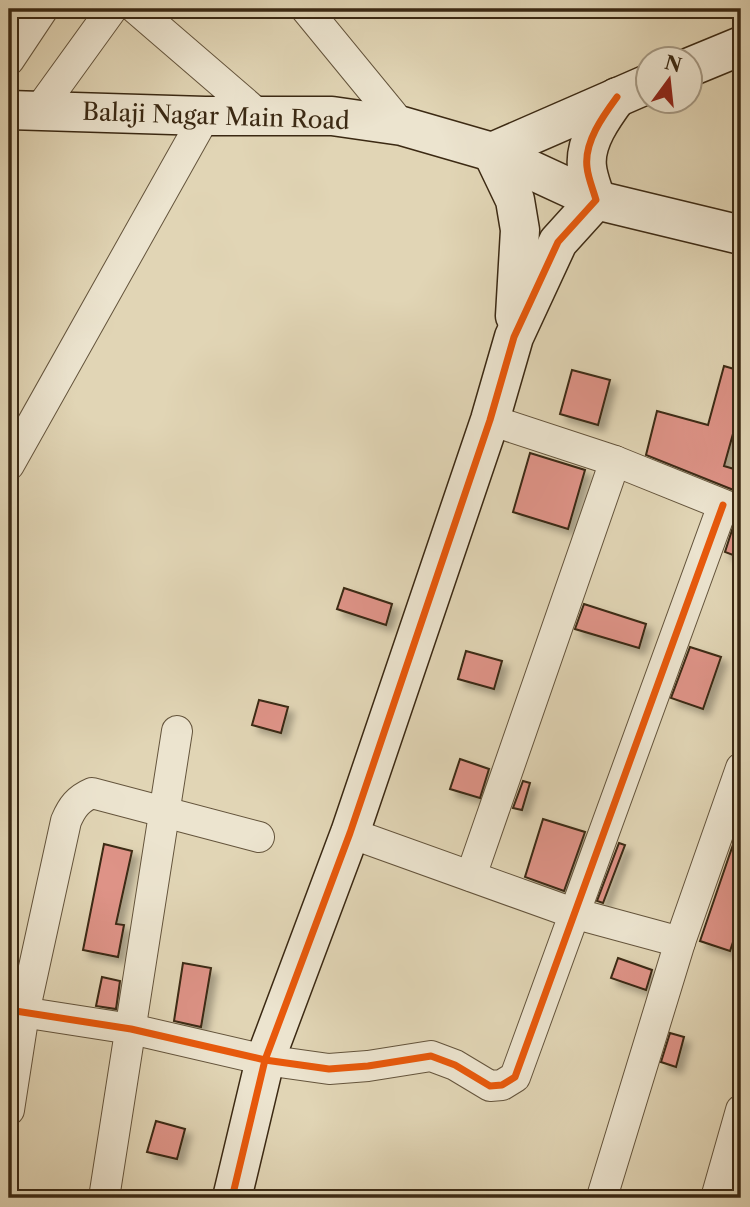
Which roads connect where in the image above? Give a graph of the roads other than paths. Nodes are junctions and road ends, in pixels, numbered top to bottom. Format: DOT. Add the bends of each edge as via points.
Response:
graph roads {
  1 [pos="43,9"];
  2 [pos="112,9"];
  3 [pos="135,9"];
  4 [pos="306,9"];
  5 [pos="741,46"];
  6 [pos="9,60"];
  7 [pos="704,62"];
  8 [pos="633,90"];
  9 [pos="24,110"];
  10 [pos="259,114"];
  11 [pos="205,116"];
  12 [pos="402,126"];
  13 [pos="492,152"];
  14 [pos="596,200"];
  15 [pos="741,235"];
  16 [pos="514,337"];
  17 [pos="490,420"];
  18 [pos="615,461"];
  19 [pos="9,465"];
  20 [pos="732,509"];
  21 [pos="177,731"];
  22 [pos="741,768"];
  23 [pos="164,811"];
  24 [pos="350,833"];
  25 [pos="259,836"];
  26 [pos="471,876"];
  27 [pos="573,913"];
  28 [pos="680,942"];
  29 [pos="16,1011"];
  30 [pos="131,1029"];
  31 [pos="265,1060"];
  32 [pos="9,1110"];
  33 [pos="741,1110"];
  34 [pos="602,1197"];
  35 [pos="104,1198"];
  36 [pos="232,1198"];
  37 [pos="716,1198"];
  1 -- 6 [label="street"];
  2 -- 9 [label="street"];
  3 -- 10 [label="street"];
  4 -- 12 [label="street"];
  5 -- 7 [label="street"];
  8 -- 13 [label="street"];
  8 -- 14 [label="street" via="601,119 591,143 586,165"];
  9 -- 11 [label="street, Balaji Nagar Main Road"];
  10 -- 11 [label="street, Balaji Nagar Main Road"];
  10 -- 12 [label="street, Balaji Nagar Main Road" via="332,116"];
  11 -- 19 [label="street"];
  12 -- 13 [label="street, Balaji Nagar Main Road"];
  13 -- 14 [label="street, Balaji Nagar Main Road"];
  13 -- 16 [label="street" via="516,200 520,230"];
  14 -- 15 [label="street, Balaji Nagar Main Road"];
  14 -- 16 [label="street" via="558,242"];
  16 -- 17 [label="street"];
  17 -- 18 [label="street"];
  17 -- 24 [label="street"];
  18 -- 20 [label="street"];
  18 -- 26 [label="street"];
  20 -- 27 [label="street"];
  21 -- 23 [label="street"];
  22 -- 28 [label="street"];
  23 -- 25 [label="street"];
  23 -- 29 [label="street" via="92,793 72,807"];
  23 -- 30 [label="street"];
  24 -- 26 [label="street"];
  24 -- 31 [label="street"];
  26 -- 27 [label="street"];
  27 -- 28 [label="street"];
  27 -- 31 [label="street" via="514,1077 502,1085 490,1086 430,1056 328,1069"];
  28 -- 34 [label="street"];
  29 -- 30 [label="street"];
  29 -- 32 [label="street"];
  30 -- 31 [label="street"];
  30 -- 35 [label="street"];
  31 -- 36 [label="street"];
  33 -- 37 [label="street"];
}
